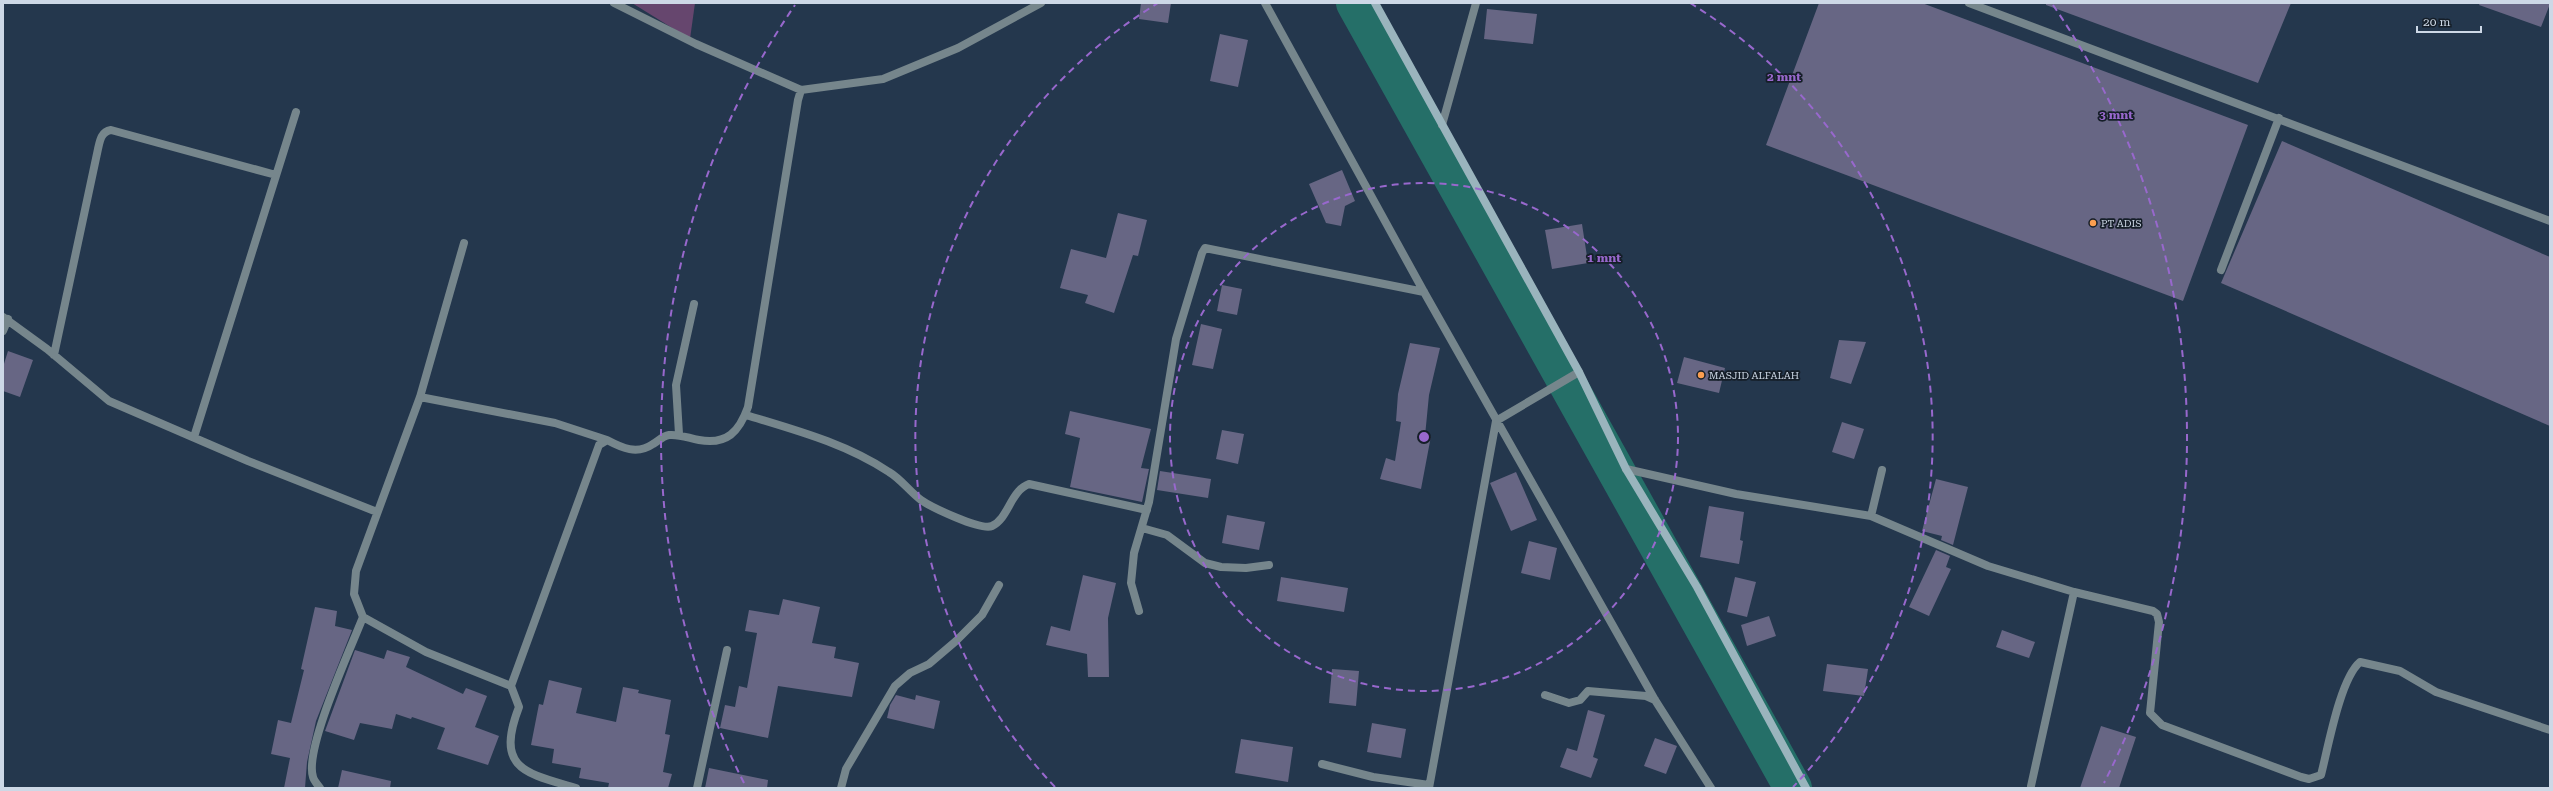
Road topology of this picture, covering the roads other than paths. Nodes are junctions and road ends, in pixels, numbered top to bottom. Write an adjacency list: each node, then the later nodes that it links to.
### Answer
1 (614, 3): 7 (street)
2 (1041, 3): 7 (street)
3 (1264, 3): 15 (street)
4 (1375, 3): 10 (street)
5 (1476, 3): 10 (street)
6 (1969, 3): 9 (street)
7 (801, 90): 22 (street)
8 (296, 112): 11 (street)
9 (2279, 118): 12 (street); 14 (street)
10 (1442, 125): 20 (street)
11 (276, 175): 19 (street); 25 (street)
12 (2550, 221)
13 (464, 243): 21 (street)
14 (2221, 270)
15 (1424, 292): 23 (street); 29 (street)
16 (694, 304): 24 (street)
17 (6, 318): 18 (street); 19 (street)
18 (3, 331)
19 (54, 355): 25 (street)
20 (1579, 372): 23 (street); 27 (street)
21 (420, 397): 26 (street); 30 (street)
22 (746, 415): 24 (street); 29 (street)
23 (1496, 420): 41 (street); 44 (street)
24 (679, 434): 26 (street)
25 (194, 437): 30 (street)
26 (607, 440): 39 (street)
27 (1626, 469): 31 (street); 51 (street)
28 (1882, 470): 31 (street)
29 (1147, 510): 32 (street)
30 (377, 512): 37 (street)
31 (1871, 516): 35 (street)
32 (1142, 528): 33 (street); 36 (street)
33 (1269, 565)
34 (999, 585): 49 (street)
35 (2074, 592): 42 (street); 45 (street)
36 (1139, 610)
37 (363, 617): 39 (street); 46 (street)
38 (727, 650): 48 (street)
39 (511, 686): 47 (street)
40 (1545, 695): 41 (street)
41 (1655, 700): 50 (street)
42 (2550, 730)
43 (1322, 764): 44 (street)
44 (1429, 786)
45 (2031, 786)
46 (320, 788)
47 (576, 788)
48 (697, 788)
49 (841, 788)
50 (1711, 788)
51 (1806, 788)

